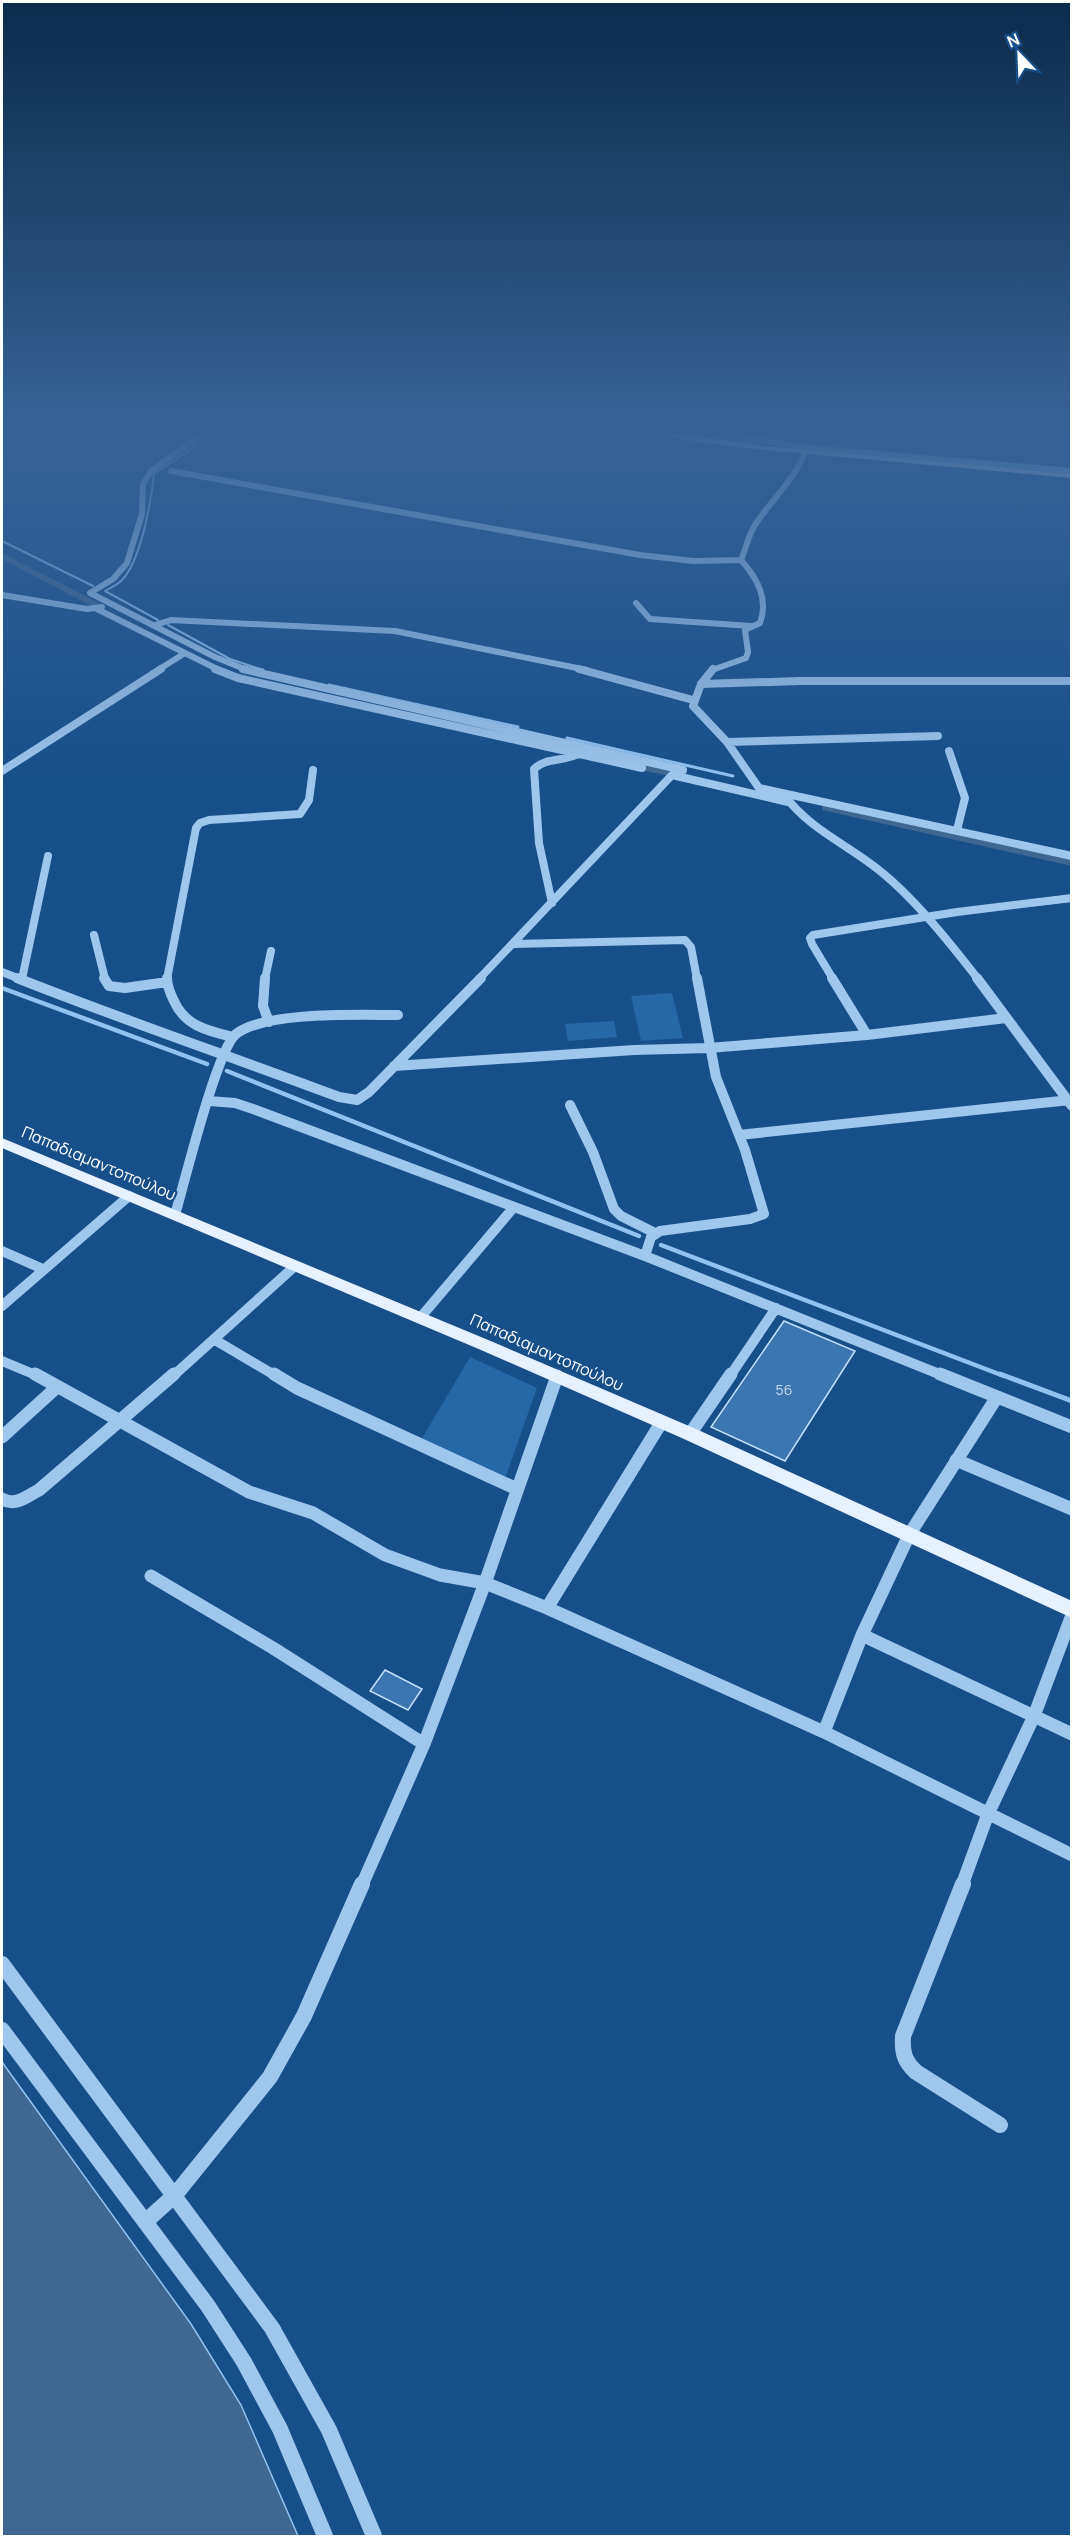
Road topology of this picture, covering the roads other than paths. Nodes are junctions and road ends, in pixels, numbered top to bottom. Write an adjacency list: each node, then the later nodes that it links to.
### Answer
1 (132, 547): 7 (street)
2 (606, 547): 4 (street)
3 (745, 547): 4 (street)
4 (741, 560): 10 (street)
5 (2, 595): 8 (street)
6 (636, 603): 10 (street)
7 (113, 604): 8 (street); 9 (street)
8 (97, 609): 11 (street)
9 (155, 625): 14 (street); 22 (street)
10 (751, 626): 13 (street)
11 (185, 653): 18 (street); 20 (street)
12 (1071, 681): 13 (street)
13 (701, 684): 14 (street)
14 (693, 700): 16 (street)
15 (938, 736): 16 (street)
16 (726, 742): 22 (street)
17 (949, 750): 25 (street)
18 (578, 754): 21 (street); 29 (street)
19 (314, 770): 36 (street)
20 (2, 771)
21 (672, 775): 24 (street); 29 (street)
22 (759, 788): 23 (street)
23 (783, 793): 24 (street); 25 (street)
24 (788, 801): 30 (street)
25 (957, 830): 27 (street)
26 (48, 856): 35 (street)
27 (1071, 856)
28 (1071, 898): 30 (street)
29 (552, 903): 32 (street)
30 (925, 917): 38 (street); 40 (street)
31 (94, 935): 36 (street)
32 (514, 944): 42 (street); 44 (street)
33 (271, 951): 39 (street)
34 (2, 972): 35 (street)
35 (22, 979): 43 (street)
36 (167, 982): 41 (street)
37 (398, 1014): 39 (street)
38 (1006, 1018): 40 (street); 46 (street)
39 (269, 1022): 41 (street)
40 (867, 1035): 42 (street)
41 (233, 1037): 43 (street)
42 (710, 1048): 44 (street); 48 (street)
43 (225, 1054): 44 (street); 45 (street)
44 (394, 1066)
45 (209, 1101): 51 (street); 52 (street)
46 (1070, 1102): 48 (street)
47 (570, 1104): 53 (street)
48 (739, 1135): 53 (street)
49 (2, 1143): 50 (main road, Παπαδιαμαντοπούλου)
50 (129, 1196): 52 (main road, Παπαδιαμαντοπούλου); 57 (street)
51 (514, 1207): 55 (street); 60 (street)
52 (175, 1215): 56 (main road, Παπαδιαμαντοπούλου)
53 (656, 1233): 55 (street)
54 (2, 1251): 57 (street)
55 (645, 1256): 59 (street)
56 (295, 1266): 60 (main road, Παπαδιαμαντοπούλου); 61 (street)
57 (43, 1269): 58 (street)
58 (2, 1306)
59 (776, 1308): 65 (street); 69 (street)
60 (420, 1318): 63 (main road, Παπαδιαμαντοπούλου)
61 (215, 1340): 66 (street); 72 (street)
62 (2, 1361): 64 (street)
63 (557, 1376): 67 (main road, Παπαδιαμαντοπούλου); 72 (street)
64 (57, 1387): 66 (street); 70 (street)
65 (997, 1397): 68 (street); 71 (street)
66 (120, 1423): 73 (street); 77 (street)
67 (661, 1423): 69 (main road, Παπαδιαμαντοπούλου); 78 (street)
68 (1071, 1427)
69 (690, 1434): 75 (main road, Παπαδιαμαντοπούλου)
70 (2, 1437)
71 (956, 1460): 74 (street); 75 (street)
72 (517, 1489): 77 (street)
73 (2, 1499)
74 (1071, 1509)
75 (909, 1535): 79 (main road, Παπαδιαμαντοπούλου); 80 (street)
76 (151, 1576): 84 (street)
77 (485, 1583): 78 (street); 84 (street)
78 (547, 1608): 82 (street)
79 (1071, 1612): 81 (street)
80 (862, 1635): 81 (street); 82 (street)
81 (1034, 1716): 83 (street); 85 (street)
82 (824, 1732): 85 (street)
83 (1071, 1734)
84 (424, 1744): 90 (street)
85 (988, 1814): 86 (street); 89 (street)
86 (1071, 1855)
87 (2, 1964): 90 (street)
88 (2, 2030): 91 (street)
89 (1000, 2125)
90 (175, 2194): 91 (street); 93 (street)
91 (145, 2222): 92 (street)
92 (325, 2536)
93 (374, 2536)

